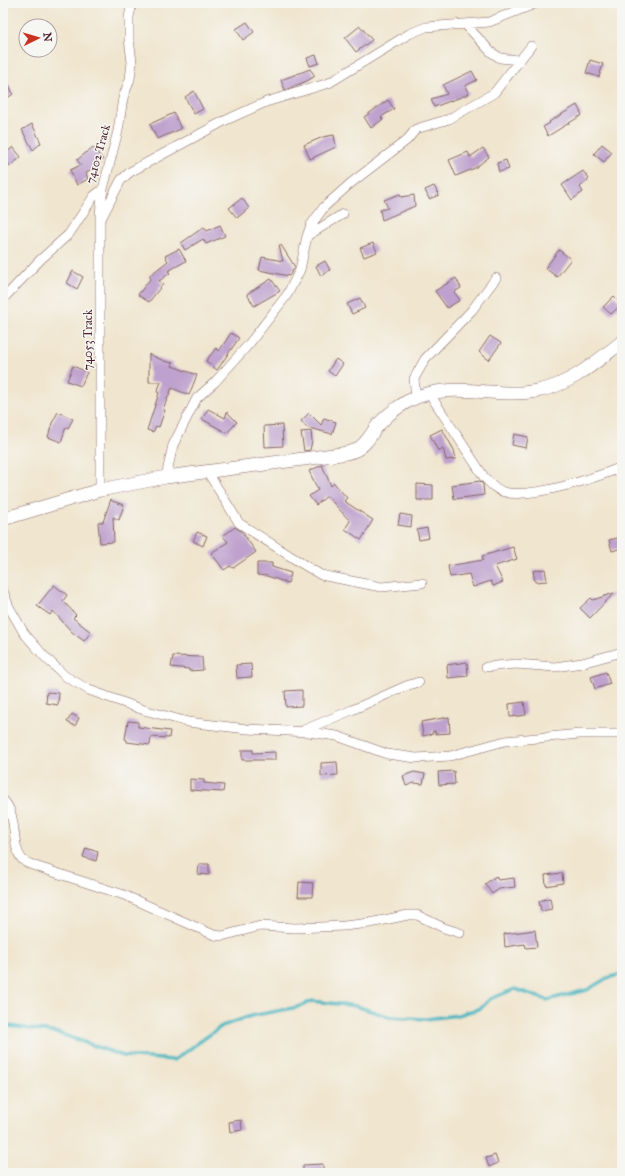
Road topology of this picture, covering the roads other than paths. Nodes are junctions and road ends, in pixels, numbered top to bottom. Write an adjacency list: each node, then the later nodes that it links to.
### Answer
1 (132, 3): 6 (street, 74102 Track)
2 (537, 3): 3 (street)
3 (465, 24): 5 (street); 8 (street)
4 (531, 46): 5 (street)
5 (518, 60): 9 (street)
6 (103, 189): 8 (street, 74053 Track); 11 (street, 74102 Track)
7 (343, 214): 9 (street)
8 (101, 219): 18 (street, 74053 Track)
9 (307, 236): 17 (street)
10 (496, 278): 14 (street)
11 (3, 299)
12 (622, 342): 13 (street)
13 (429, 393): 14 (street); 15 (street)
14 (416, 398): 16 (street)
15 (622, 467)
16 (207, 471): 17 (street); 20 (street)
17 (166, 477): 18 (street)
18 (100, 490): 19 (street)
19 (3, 519)
20 (422, 583)
21 (3, 591): 25 (street)
22 (622, 652): 23 (street)
23 (486, 667)
24 (419, 682): 25 (street)
25 (300, 731): 26 (street)
26 (622, 734)
27 (3, 800): 28 (street)
28 (460, 933)

